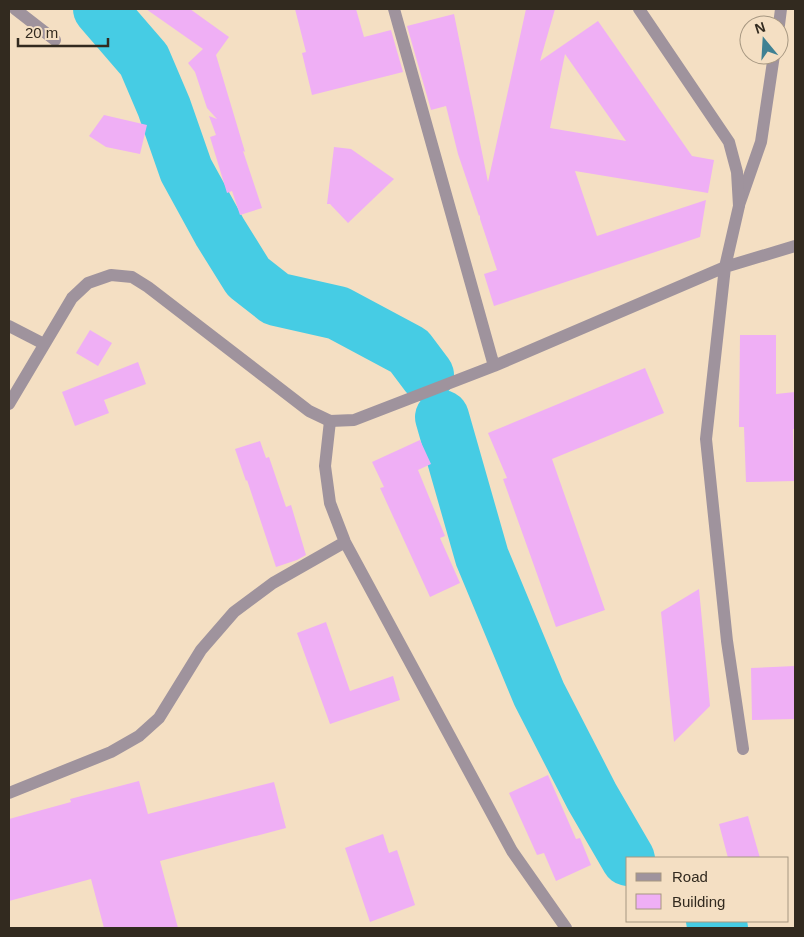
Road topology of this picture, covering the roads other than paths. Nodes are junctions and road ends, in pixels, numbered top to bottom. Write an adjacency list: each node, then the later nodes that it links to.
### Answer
1 (15, 9): 4 (street)
2 (394, 9): 11 (street)
3 (639, 9): 6 (street)
4 (55, 40)
5 (773, 65): 6 (street)
6 (739, 206): 8 (street)
7 (795, 246): 8 (street)
8 (725, 267): 11 (street); 15 (street)
9 (9, 326): 10 (street)
10 (44, 344): 12 (street); 13 (street)
11 (494, 366): 13 (street)
12 (9, 404)
13 (330, 420): 14 (street)
14 (345, 542): 16 (street); 17 (street)
15 (743, 749)
16 (9, 793)
17 (566, 928)

